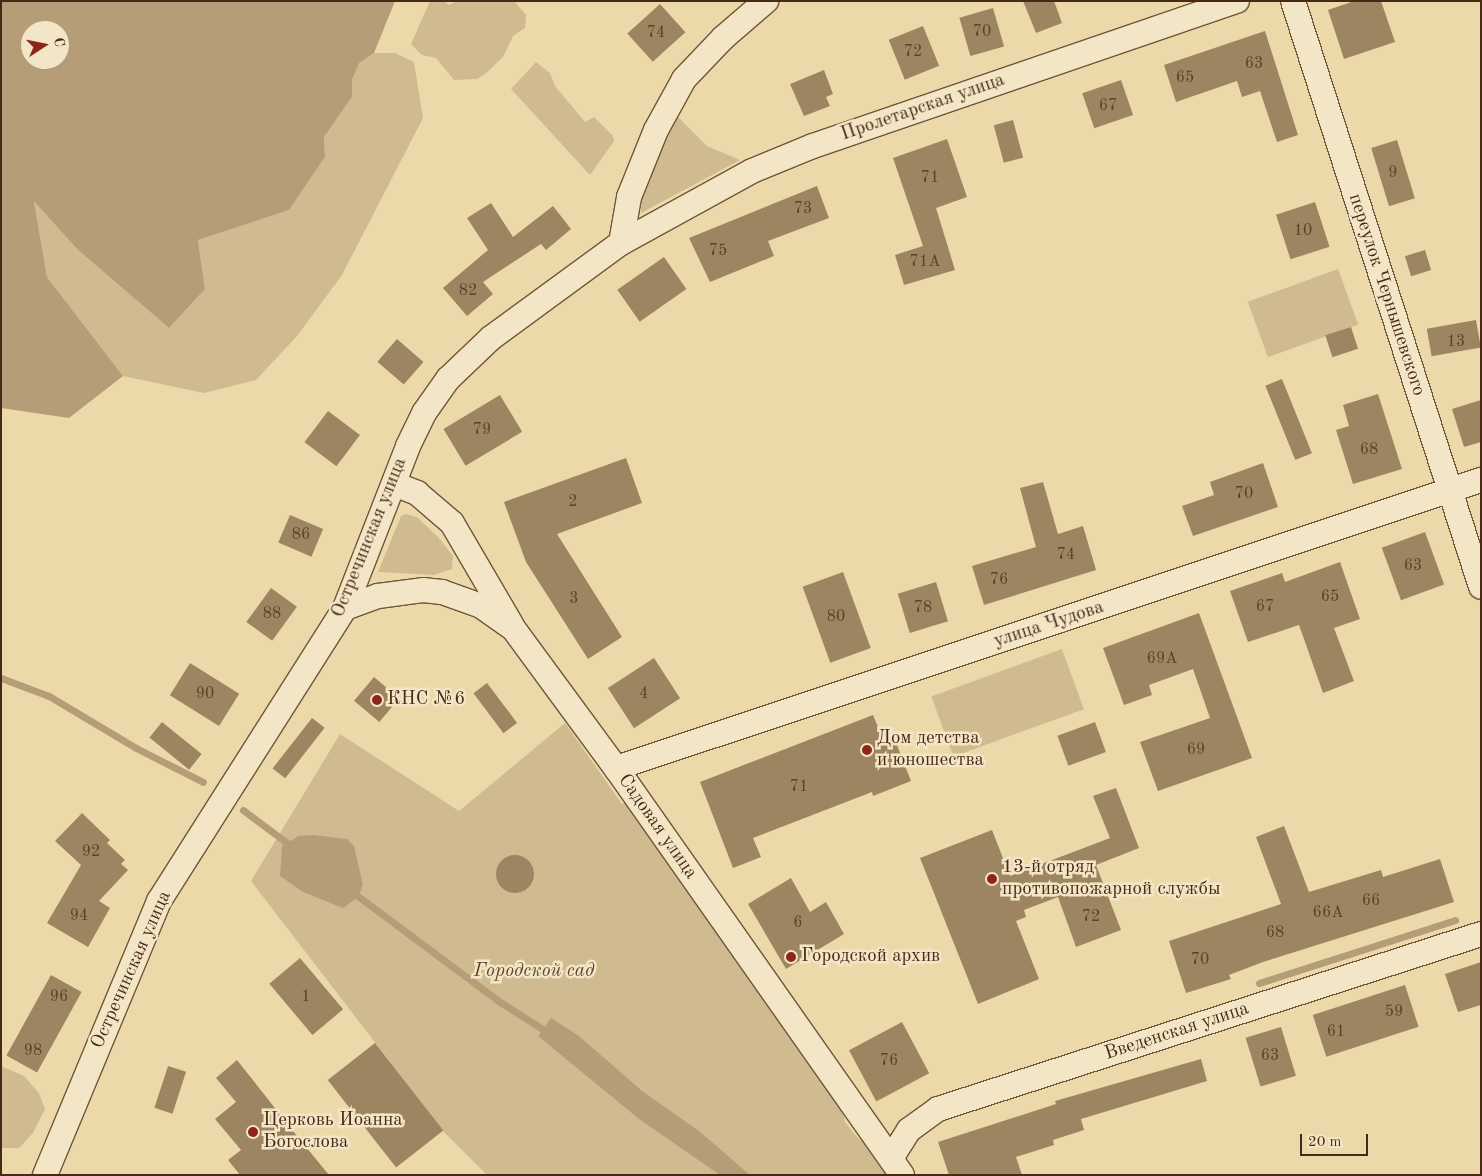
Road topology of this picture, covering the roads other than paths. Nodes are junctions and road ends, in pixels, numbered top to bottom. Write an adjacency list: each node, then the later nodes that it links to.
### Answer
1 (766, 1): 4 (street)
2 (1237, 1): 4 (street, Пролетарская улица)
3 (1293, 1): 7 (street, переулок Чернышевского)
4 (621, 243): 6 (street, Остречинская улица)
5 (1481, 480): 7 (street, улица Чудова)
6 (394, 484): 9 (street, Остречинская улица); 10 (street)
7 (1449, 491): 8 (street, переулок Чернышевского); 11 (street, улица Чудова)
8 (1481, 587)
9 (345, 608): 10 (street, Садовая улица); 14 (street, Остречинская улица)
10 (512, 628): 11 (street, Садовая улица)
11 (616, 768): 13 (street, Садовая улица)
12 (1481, 934): 13 (street, Введенская улица)
13 (897, 1166)
14 (45, 1175)

